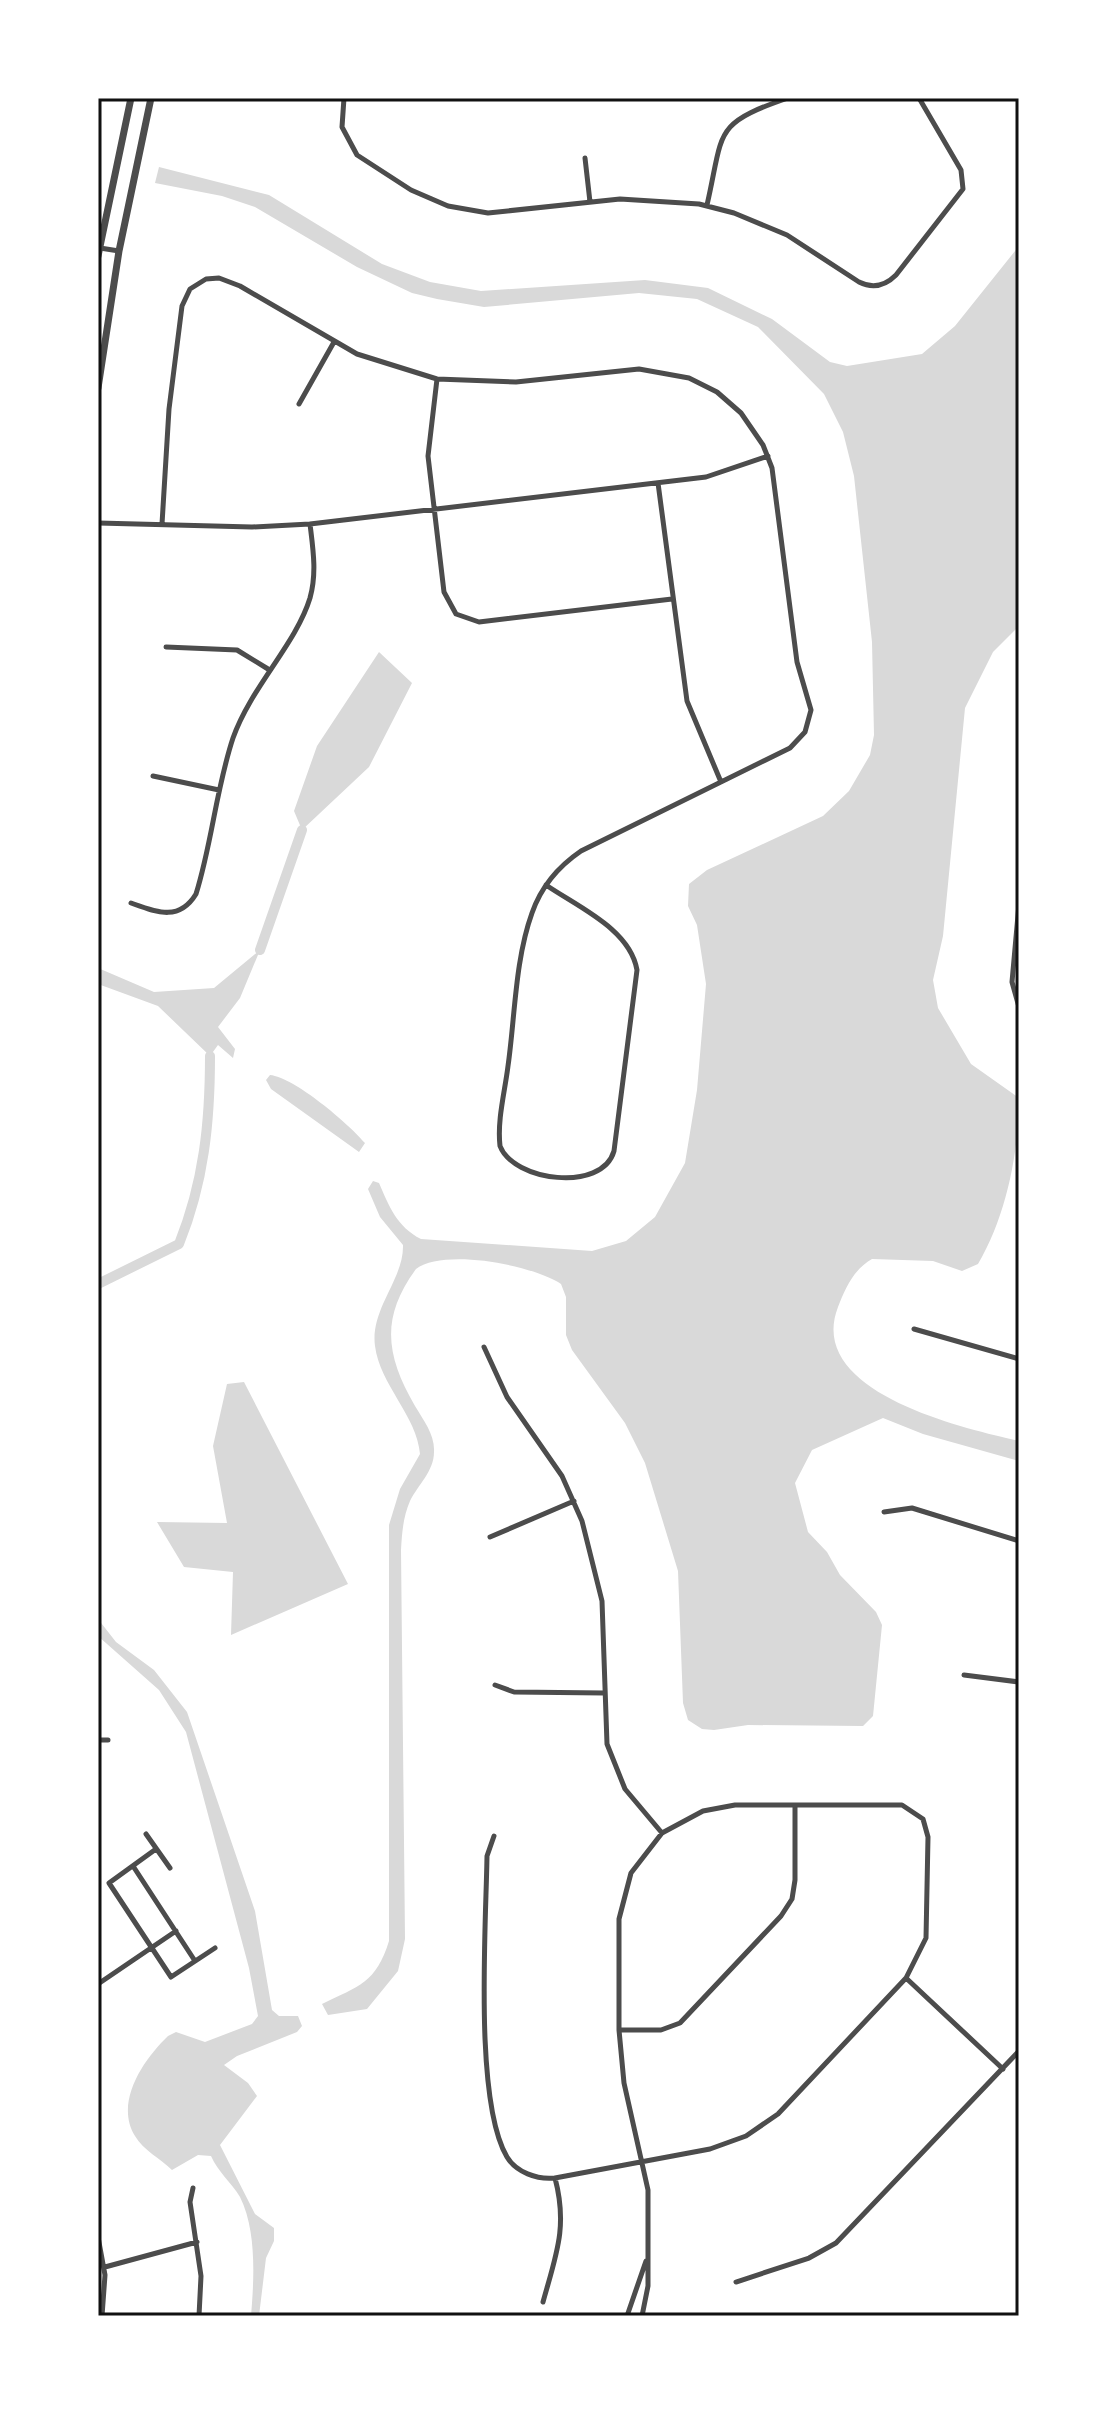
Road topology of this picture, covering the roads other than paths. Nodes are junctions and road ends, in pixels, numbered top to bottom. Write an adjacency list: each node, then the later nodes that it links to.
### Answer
1 (131, 98): 9 (street)
2 (151, 98): 10 (street)
3 (344, 98): 7 (street)
4 (788, 98): 8 (street)
5 (919, 98): 8 (street)
6 (585, 158): 7 (street)
7 (590, 202): 8 (street)
8 (707, 205)
9 (98, 250): 10 (street)
10 (119, 251): 13 (street)
11 (334, 342): 12 (street); 14 (street); 19 (street)
12 (437, 379): 15 (street); 17 (street)
13 (98, 388)
14 (299, 404)
15 (768, 456): 16 (street); 25 (street)
16 (658, 483): 17 (street); 21 (street)
17 (434, 510): 20 (street); 21 (street)
18 (98, 523): 19 (street)
19 (162, 524): 20 (street)
20 (310, 524): 23 (street)
21 (672, 599): 25 (street)
22 (166, 647): 23 (street)
23 (268, 669): 26 (street)
24 (153, 776): 26 (street)
25 (721, 782): 27 (street)
26 (219, 790): 28 (street)
27 (546, 885): 27 (street)
28 (131, 903)
29 (1019, 904): 30 (street)
30 (1019, 1007)
31 (914, 1329): 33 (street)
32 (484, 1347): 34 (street)
33 (1019, 1359)
34 (574, 1501): 36 (street); 41 (street)
35 (884, 1512): 37 (street)
36 (490, 1537)
37 (1019, 1541)
38 (964, 1675): 39 (street)
39 (1019, 1682)
40 (495, 1685): 41 (street)
41 (604, 1693): 45 (street)
42 (98, 1740): 43 (street)
43 (108, 1740)
44 (795, 1805): 45 (street); 55 (street); 57 (street)
45 (662, 1833): 57 (street)
46 (146, 1834): 48 (street)
47 (494, 1836): 61 (street)
48 (156, 1849): 49 (street); 50 (street)
49 (133, 1866): 51 (street); 52 (street)
50 (170, 1868)
51 (176, 1931): 52 (street); 54 (street)
52 (151, 1947): 54 (street); 56 (street)
53 (215, 1948): 54 (street)
54 (195, 1961)
55 (906, 1978): 59 (street); 60 (street)
56 (98, 1984)
57 (619, 2030): 60 (street)
58 (1019, 2051): 59 (street)
59 (1003, 2069): 67 (street)
60 (644, 2162): 61 (street); 65 (street)
61 (555, 2178): 68 (street)
62 (193, 2188): 64 (street)
63 (98, 2237): 66 (street)
64 (197, 2242): 66 (street); 70 (street)
65 (648, 2256): 71 (street); 72 (street)
66 (105, 2267): 69 (street)
67 (736, 2282)
68 (543, 2302)
69 (102, 2316)
70 (199, 2316)
71 (627, 2316)
72 (642, 2316)

